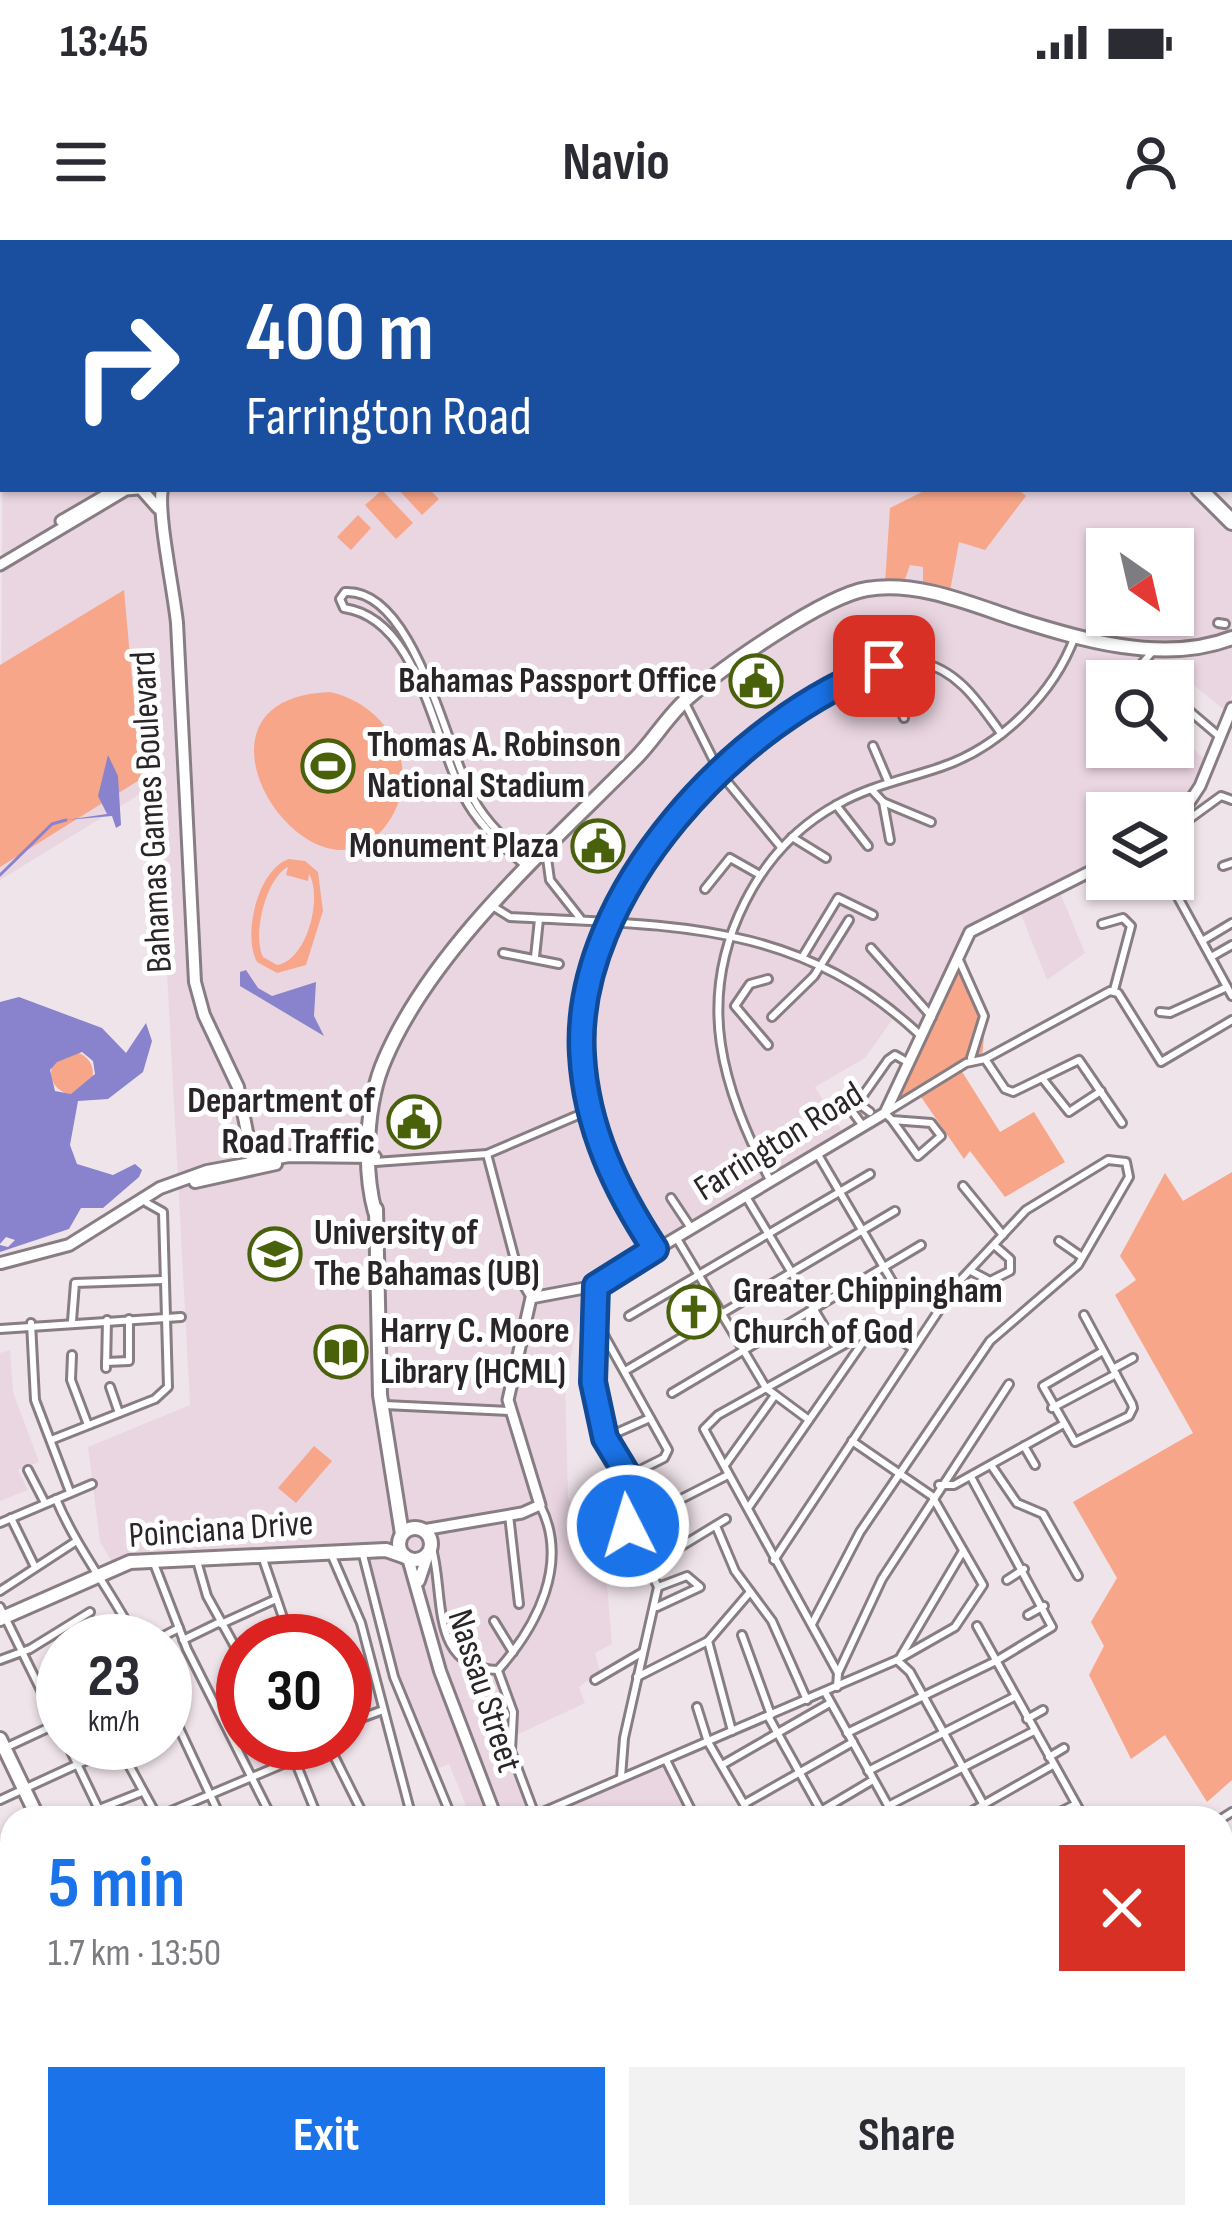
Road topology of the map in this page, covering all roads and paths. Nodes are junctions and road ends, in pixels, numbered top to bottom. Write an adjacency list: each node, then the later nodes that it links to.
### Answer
1 (111, 492): 8 (street)
2 (122, 492): 8 (street)
3 (143, 492): 6 (main road)
4 (159, 492): 6 (main road, Bahamas Games Boulevard)
5 (1202, 492): 7 (highway)
6 (160, 511): 86 (main road, Bahamas Games Boulevard)
7 (1232, 522)
8 (0, 561)
9 (1227, 629): 11 (main road)
10 (1076, 633): 11 (main road); 14 (main road); 18 (street)
11 (1153, 651): 12 (street)
12 (1145, 660)
13 (884, 666): 17 (street); 18 (street); 21 (street)
14 (684, 701): 21 (street); 36 (main road)
15 (1232, 708): 19 (street)
16 (1194, 715): 19 (street)
17 (904, 718)
18 (1000, 732): 22 (street)
19 (1221, 738): 24 (street)
20 (873, 746): 22 (street)
21 (720, 773): 33 (street); 46 (street)
22 (888, 783): 23 (street)
23 (872, 789): 26 (street); 27 (street)
24 (1193, 792)
25 (1232, 800): 28 (street)
26 (883, 802): 29 (street); 31 (street)
27 (836, 806): 30 (street); 32 (street)
28 (1194, 816)
29 (931, 822)
30 (792, 837): 33 (street); 35 (street)
31 (890, 840)
32 (868, 846)
33 (781, 847): 38 (street)
34 (547, 858): 44 (street)
35 (826, 858)
36 (531, 866): 36 (street); 41 (main road)
37 (1086, 873): 51 (street)
38 (760, 875): 39 (street); 49 (street)
39 (705, 889)
40 (1180, 900): 50 (street)
41 (494, 907): 43 (street); 85 (main road)
42 (872, 915): 55 (street)
43 (539, 919): 44 (street); 56 (street)
44 (583, 920): 46 (street)
45 (850, 920): 59 (street)
46 (612, 923): 49 (street); 78 (street)
47 (1232, 923): 50 (street)
48 (1102, 924): 61 (street)
49 (730, 932): 55 (street); 63 (street)
50 (1202, 941): 57 (street)
51 (960, 945): 67 (street, Farrington Road); 72 (street)
52 (1232, 945): 57 (street)
53 (871, 948): 67 (street)
54 (503, 953): 56 (street)
55 (803, 956): 59 (street)
56 (536, 957): 58 (street)
57 (1211, 957): 62 (street)
58 (559, 964)
59 (821, 964): 66 (street); 69 (street)
60 (768, 979): 64 (street)
61 (1114, 990): 68 (street); 71 (street)
62 (1230, 990): 65 (street)
63 (715, 1006): 64 (street); 88 (street)
64 (735, 1006): 70 (street)
65 (1160, 1012)
66 (772, 1017)
67 (932, 1017): 69 (street, Farrington Road)
68 (1232, 1020)
69 (923, 1038): 73 (street, Farrington Road)
70 (768, 1045)
71 (985, 1059): 72 (street); 74 (street)
72 (969, 1061): 80 (street)
73 (912, 1064): 77 (street); 80 (street, Farrington Road)
74 (1042, 1078): 75 (street); 75 (street)
75 (1101, 1091): 81 (street)
76 (842, 1097): 77 (street)
77 (855, 1107): 79 (street); 82 (street)
78 (590, 1110): 84 (street); 103 (street)
79 (870, 1112)
80 (888, 1116): 80 (street); 82 (street, Farrington Road)
81 (1122, 1123)
82 (862, 1126): 83 (street, Farrington Road)
83 (818, 1153): 88 (street, Farrington Road); 90 (street)
84 (487, 1154): 85 (street); 112 (street)
85 (373, 1160): 86 (main road); 140 (main road)
86 (250, 1164): 93 (main road); 105 (main road)
87 (870, 1174): 90 (street)
88 (770, 1180): 91 (street, Farrington Road)
89 (963, 1186): 98 (street)
90 (839, 1192): 96 (street); 97 (street)
91 (746, 1195): 95 (street, Farrington Road); 97 (street)
92 (671, 1198): 95 (street)
93 (147, 1203): 105 (main road); 110 (street)
94 (896, 1210): 96 (street)
95 (691, 1228): 99 (street, Farrington Road)
96 (862, 1230): 106 (street); 107 (street)
97 (770, 1234): 107 (street); 109 (street)
98 (1003, 1235): 102 (street); 104 (street)
99 (676, 1237): 103 (street, Farrington Road); 109 (street)
100 (1059, 1241): 104 (street)
101 (921, 1245): 106 (street)
102 (994, 1245): 108 (street); 108 (street)
103 (655, 1249): 111 (street, Farrington Road)
104 (1082, 1256): 156 (street)
105 (1, 1263)
106 (884, 1268): 113 (street); 114 (street)
107 (792, 1271): 114 (street); 115 (street)
108 (971, 1271): 128 (street)
109 (699, 1276): 115 (street); 117 (street)
110 (163, 1280): 118 (street); 123 (street)
111 (596, 1286): 112 (street); 120 (street)
112 (531, 1298): 142 (street)
113 (903, 1300)
114 (814, 1308): 127 (street); 129 (street)
115 (722, 1313): 129 (street); 133 (street)
116 (1084, 1315): 130 (street)
117 (629, 1316)
118 (166, 1317): 119 (street); 121 (street); 143 (street)
119 (181, 1317)
120 (594, 1317): 133 (street); 148 (street)
121 (129, 1319): 122 (street); 122 (street)
122 (107, 1320): 123 (street)
123 (73, 1321): 124 (street)
124 (31, 1322): 125 (street); 149 (street)
125 (0, 1329)
126 (872, 1329): 127 (street); 128 (street); 145 (street)
127 (837, 1347): 137 (street)
128 (912, 1348): 150 (street)
129 (744, 1351): 137 (street); 138 (street)
130 (1103, 1352): 134 (street); 141 (street)
131 (72, 1355): 146 (street)
132 (1133, 1358): 134 (street)
133 (626, 1371): 144 (street)
134 (1114, 1372): 141 (street); 147 (street)
135 (1010, 1384): 160 (street)
136 (110, 1387): 143 (street)
137 (766, 1388): 139 (street); 155 (street)
138 (673, 1393)
139 (774, 1397): 145 (street); 155 (street)
140 (382, 1405): 142 (street); 174 (main road)
141 (1052, 1408): 147 (street)
142 (509, 1411): 165 (street)
143 (119, 1413): 146 (street)
144 (650, 1418): 148 (street); 157 (street)
145 (809, 1420): 166 (street)
146 (88, 1425): 149 (street)
147 (1062, 1425): 151 (street)
148 (605, 1438): 157 (street)
149 (51, 1440): 161 (street)
150 (852, 1441): 156 (street); 180 (street)
151 (1024, 1446): 152 (street); 153 (street)
152 (991, 1465): 158 (street); 186 (street)
153 (1035, 1465)
154 (28, 1470): 164 (street)
155 (726, 1472): 166 (street); 171 (street)
156 (899, 1473): 162 (street); 205 (street)
157 (628, 1476): 171 (street)
158 (971, 1477): 160 (street); 184 (street)
159 (92, 1484): 161 (street)
160 (939, 1485): 162 (street)
161 (70, 1492): 163 (street)
162 (932, 1496): 175 (street); 217 (street)
163 (56, 1499): 164 (street); 173 (street)
164 (45, 1503): 168 (street)
165 (540, 1505): 167 (street); 210 (street)
166 (747, 1510): 180 (street)
167 (509, 1515): 174 (street); 193 (street)
168 (10, 1518): 170 (street); 183 (street)
169 (726, 1520): 172 (street)
170 (0, 1522)
171 (628, 1526): 182 (street)
172 (716, 1526): 182 (street); 191 (street)
173 (75, 1542): 183 (street); 185 (street)
174 (415, 1542): 176 (main road, Poinciana Drive); 188 (main road); 188 (main road, Nassau Street); 216 (street)
175 (963, 1551): 213 (street); 213 (street)
176 (362, 1552): 177 (main road, Poinciana Drive); 275 (street)
177 (331, 1553): 178 (main road, Poinciana Drive); 228 (street)
178 (262, 1556): 179 (main road, Poinciana Drive); 192 (street)
179 (196, 1559): 181 (main road, Poinciana Drive); 200 (street)
180 (774, 1560): 205 (street)
181 (153, 1561): 185 (main road, Poinciana Drive); 199 (street)
182 (650, 1566): 189 (street)
183 (35, 1567): 190 (street)
184 (1024, 1569): 187 (street); 194 (street)
185 (100, 1571): 197 (main road, Poinciana Drive); 198 (street)
186 (1078, 1576)
187 (1006, 1580)
188 (418, 1581): 276 (main road, Nassau Street)
189 (658, 1587): 195 (street); 195 (street)
190 (0, 1592)
191 (750, 1592): 208 (street); 225 (street)
192 (276, 1599): 201 (street); 202 (street)
193 (519, 1604)
194 (1044, 1606): 203 (street); 215 (street)
195 (657, 1607): 211 (street)
196 (90, 1612): 209 (street)
197 (2, 1614): 209 (street)
198 (121, 1614)
199 (174, 1614)
200 (217, 1614)
201 (241, 1614)
202 (281, 1614)
203 (1028, 1615)
204 (494, 1621): 210 (street)
205 (812, 1624): 217 (street)
206 (977, 1625): 215 (street)
207 (742, 1635): 231 (street)
208 (708, 1641): 219 (street); 234 (street)
209 (23, 1652): 214 (street); 218 (street)
210 (513, 1652): 216 (street)
211 (644, 1652): 219 (street); 220 (street)
212 (192, 1656): 256 (street)
213 (899, 1658): 221 (street); 223 (street)
214 (0, 1660)
215 (996, 1661): 223 (street); 224 (street)
216 (498, 1670): 277 (street)
217 (838, 1673): 221 (street)
218 (36, 1676)
219 (637, 1677): 257 (street)
220 (595, 1680)
221 (837, 1687): 222 (street)
222 (825, 1692): 225 (street); 226 (street)
223 (924, 1697): 235 (street); 238 (street)
224 (1014, 1697): 232 (street); 238 (street)
225 (807, 1700): 231 (street)
226 (830, 1703): 235 (street); 237 (street)
227 (697, 1707): 239 (street)
228 (383, 1710): 230 (street); 274 (street)
229 (1043, 1710): 232 (street)
230 (372, 1714)
231 (770, 1716): 234 (street); 237 (street)
232 (1027, 1719): 233 (street)
233 (1034, 1731): 245 (street); 253 (street)
234 (732, 1732): 239 (street)
235 (847, 1732): 240 (street)
236 (36, 1733): 241 (street)
237 (778, 1733): 246 (street); 255 (street)
238 (945, 1734): 253 (street); 254 (street)
239 (708, 1742): 244 (street); 246 (street)
240 (853, 1742): 254 (street); 255 (street)
241 (2, 1746): 259 (main road)
242 (1064, 1748): 245 (street)
243 (192, 1759): 261 (street)
244 (666, 1760): 257 (street); 279 (street)
245 (1051, 1761): 264 (street); 283 (street)
246 (722, 1765): 263 (street)
247 (65, 1770): 259 (street)
248 (80, 1770): 266 (street)
249 (132, 1770): 260 (street)
250 (274, 1770): 256 (street)
251 (297, 1770): 272 (street)
252 (340, 1770): 273 (street)
253 (965, 1770): 282 (street); 283 (street)
254 (868, 1771): 258 (street)
255 (799, 1772): 263 (street); 280 (street)
256 (252, 1779): 261 (street); 271 (street)
257 (620, 1779): 278 (street)
258 (873, 1780): 281 (street); 282 (street)
259 (25, 1790): 262 (street); 265 (main road)
260 (142, 1792): 267 (street); 268 (street)
261 (214, 1796): 269 (street); 270 (street)
262 (0, 1800)
263 (744, 1804)
264 (1076, 1804): 284 (street)
265 (32, 1806)
266 (98, 1806)
267 (107, 1806)
268 (151, 1806)
269 (187, 1806)
270 (217, 1806)
271 (266, 1806)
272 (313, 1806)
273 (359, 1806)
274 (409, 1806)
275 (447, 1806)
276 (491, 1806)
277 (528, 1806)
278 (557, 1806)
279 (689, 1806)
280 (818, 1806)
281 (836, 1806)
282 (889, 1806)
283 (984, 1806)
284 (1072, 1806)

